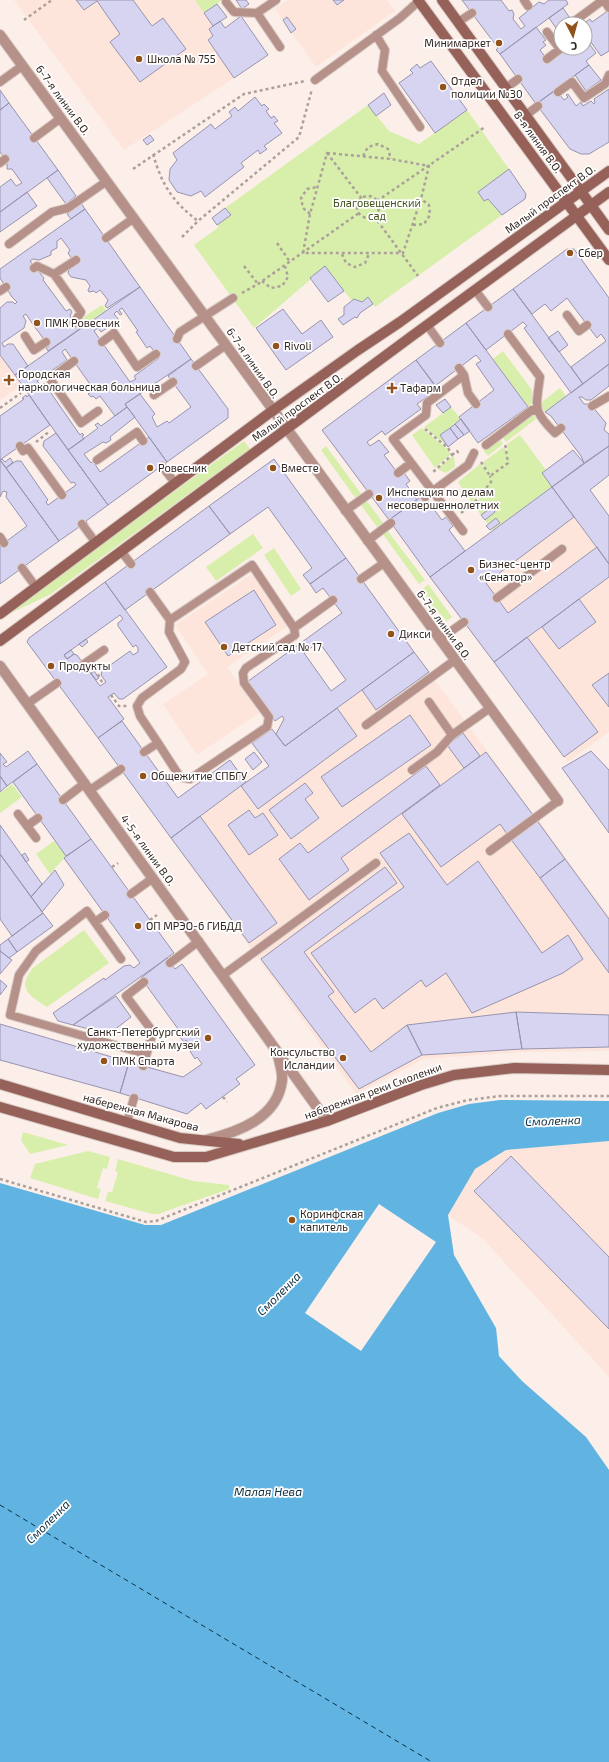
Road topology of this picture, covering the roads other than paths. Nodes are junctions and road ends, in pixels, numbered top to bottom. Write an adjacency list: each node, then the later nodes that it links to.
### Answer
1 (276, 0): 7 (lane)
2 (419, 0): 13 (lane); 32 (main road, 8-я линия В.О.)
3 (442, 0): 10 (main road)
4 (600, 1): 6 (lane); 9 (lane)
5 (226, 2): 7 (lane)
6 (609, 8)
7 (257, 13): 14 (lane)
8 (472, 13): 10 (lane)
9 (581, 16)
10 (458, 22): 21 (main road)
11 (547, 32): 15 (lane)
12 (0, 35): 16 (street, 6-7-я линии В.О.)
13 (376, 35): 19 (lane); 26 (lane)
14 (280, 47)
15 (547, 59)
16 (22, 66): 20 (lane); 25 (street, 6-7-я линии В.О.)
17 (609, 75): 22 (lane)
18 (518, 79): 21 (lane)
19 (314, 80)
20 (0, 82)
21 (506, 88): 24 (main road)
22 (558, 92)
23 (538, 106): 24 (lane)
24 (526, 115): 30 (main road)
25 (61, 118): 27 (lane); 29 (street, 6-7-я линии В.О.)
26 (420, 127)
27 (34, 138)
28 (609, 171): 30 (main road, Малый проспект В.О.)
29 (107, 181): 35 (street, 6-7-я линии В.О.); 38 (lane)
30 (581, 191): 32 (main road, Малый проспект В.О.); 33 (main road)
31 (609, 192): 33 (main road, Малый проспект В.О.)
32 (566, 202): 34 (main road, 8-я линия В.О.); 69 (main road, Малый проспект В.О.)
33 (591, 204): 34 (main road, Малый проспект В.О.); 36 (main road)
34 (577, 216): 40 (main road, 8-я линия В.О.); 43 (main road, Малый проспект В.О.)
35 (134, 218): 37 (lane); 46 (street, 6-7-я линии В.О.)
36 (609, 230)
37 (106, 238)
38 (9, 244)
39 (76, 260): 42 (lane)
40 (609, 260)
41 (34, 268): 42 (lane)
42 (54, 274): 48 (lane)
43 (475, 290): 45 (lane); 49 (main road, Малый проспект В.О.)
44 (233, 298): 46 (lane)
45 (488, 307)
46 (205, 315): 53 (lane); 57 (street, 6-7-я линии В.О.)
47 (567, 315): 50 (lane)
48 (74, 322)
49 (427, 325): 56 (lane); 72 (main road, Малый проспект В.О.)
50 (587, 325)
51 (508, 334): 70 (lane)
52 (25, 336): 54 (lane)
53 (177, 339)
54 (46, 342)
55 (102, 342): 58 (lane)
56 (440, 343)
57 (226, 345): 60 (lane); 69 (street, 6-7-я линии В.О.)
58 (156, 354)
59 (74, 361): 68 (lane)
60 (196, 366)
61 (459, 368): 62 (lane)
62 (464, 375): 66 (lane); 78 (lane)
63 (173, 382): 64 (lane)
64 (154, 395)
65 (609, 396): 67 (lane)
66 (476, 404)
67 (592, 406)
68 (98, 411)
69 (272, 411): 72 (street, 6-7-я линии В.О.); 81 (main road, Малый проспект В.О.)
70 (537, 411): 71 (lane); 74 (lane)
71 (561, 428)
72 (286, 430): 86 (street, 6-7-я линии В.О.); 93 (main road, Малый проспект В.О.)
73 (143, 441): 77 (lane)
74 (486, 445)
75 (24, 447): 84 (lane)
76 (474, 453): 82 (lane)
77 (97, 460)
78 (411, 463): 80 (lane); 82 (lane)
79 (162, 466): 81 (lane)
80 (398, 473)
81 (176, 483): 91 (main road, Малый проспект В.О.)
82 (433, 491): 85 (lane); 89 (lane)
83 (369, 494): 86 (lane)
84 (62, 496)
85 (425, 498)
86 (345, 511): 90 (street, 6-7-я линии В.О.)
87 (391, 523): 90 (lane)
88 (82, 524): 91 (lane)
89 (463, 531)
90 (367, 541): 94 (street, 6-7-я линии В.О.)
91 (96, 543): 98 (main road, Малый проспект В.О.)
92 (562, 549): 100 (lane)
93 (121, 552): 95 (lane); 107 (main road, Малый проспект В.О.)
94 (384, 563): 97 (lane); 106 (street, 6-7-я линии В.О.)
95 (131, 564)
96 (22, 568): 98 (lane)
97 (361, 579)
98 (36, 587): 102 (main road, Малый проспект В.О.)
99 (150, 592): 103 (lane)
100 (497, 598)
101 (333, 600): 105 (lane)
102 (0, 614)
103 (170, 620): 105 (lane); 118 (lane)
104 (464, 622): 106 (lane)
105 (294, 628): 118 (lane)
106 (440, 639): 109 (street, 6-7-я линии В.О.)
107 (0, 641)
108 (104, 650): 110 (lane)
109 (455, 660): 115 (street, 6-7-я линии В.О.); 116 (lane)
110 (86, 662)
111 (0, 666): 114 (street, 4-5-я линии В.О.)
112 (57, 683): 114 (lane)
113 (429, 702): 117 (lane)
114 (28, 704): 122 (street, 4-5-я линии В.О.)
115 (490, 708): 117 (lane); 124 (street, 6-7-я линии В.О.)
116 (366, 725)
117 (452, 735): 121 (lane)
118 (158, 743): 119 (lane)
119 (144, 752)
120 (120, 769): 122 (lane)
121 (412, 770)
122 (87, 787): 123 (lane); 131 (street, 4-5-я линии В.О.)
123 (63, 800)
124 (558, 801): 129 (lane)
125 (18, 814): 127 (lane)
126 (38, 818): 127 (lane)
127 (27, 826): 128 (lane)
128 (36, 838)
129 (490, 851)
130 (376, 863): 138 (lane)
131 (153, 878): 132 (lane); 135 (street, 4-5-я линии В.О.)
132 (131, 894)
133 (105, 915): 134 (lane)
134 (95, 922): 136 (lane); 141 (lane)
135 (199, 942): 137 (lane); 138 (street, 4-5-я линии В.О.)
136 (121, 959)
137 (170, 962)
138 (223, 975): 140 (street, 4-5-я линии В.О.)
139 (144, 982): 141 (lane)
140 (276, 1048): 147 (street, 4-5-я линии В.О.); 149 (street, 4-5-я линии В.О.)
141 (146, 1054): 142 (lane)
142 (143, 1066)
143 (609, 1070): 147 (main road, набережная реки Смоленки)
144 (0, 1084): 148 (main road, набережная Макарова)
145 (134, 1098): 148 (lane)
146 (0, 1107): 150 (main road)
147 (327, 1121): 150 (main road, набережная реки Смоленки)
148 (127, 1122): 149 (main road, набережная Макарова)
149 (202, 1141): 150 (main road, набережная Макарова)
150 (243, 1145)

